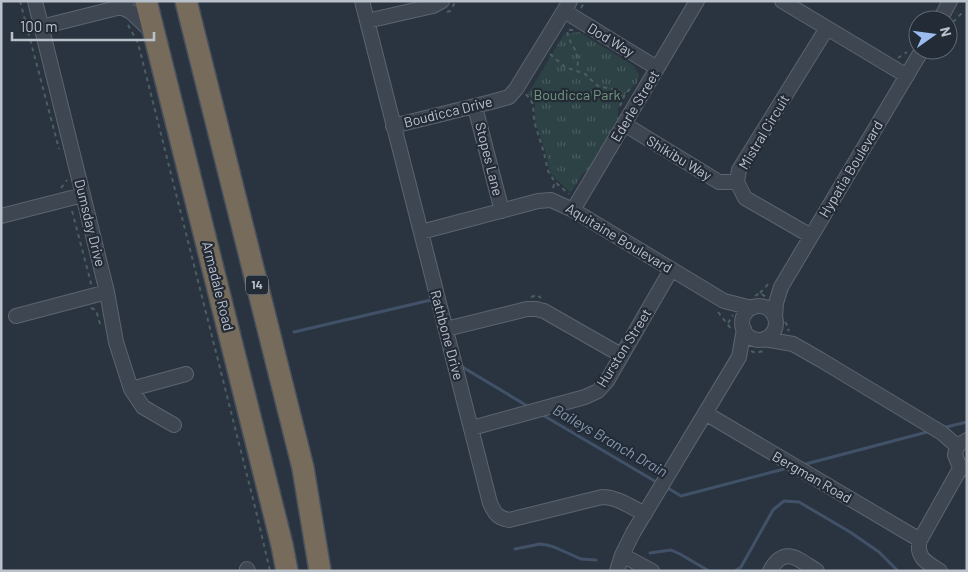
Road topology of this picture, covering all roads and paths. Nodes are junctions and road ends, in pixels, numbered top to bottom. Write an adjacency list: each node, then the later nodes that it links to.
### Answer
1 (20, 1): 26 (path)
2 (35, 1): 12 (street, Dumsday Drive)
3 (146, 1): 15 (highway, Armadale Road)
4 (186, 1): 66 (highway, 14)
5 (362, 1): 11 (street, Rathbone Drive)
6 (442, 1): 11 (street)
7 (697, 1): 18 (street, Ederle Street)
8 (782, 1): 13 (street)
9 (124, 4): 12 (street); 15 (street); 64 (path)
10 (567, 6): 18 (street, Dod Way); 23 (street, Boudicca Drive)
11 (367, 21): 25 (street, Rathbone Drive)
12 (41, 27): 31 (street, Dumsday Drive)
13 (827, 28): 20 (street); 29 (street, Mistral Circuit)
14 (567, 30): 19 (path)
15 (154, 33): 65 (highway, Armadale Road)
16 (550, 54): 19 (path)
17 (916, 60): 20 (street, Hypatia Boulevard)
18 (657, 68): 24 (street, Ederle Street)
19 (577, 70): 22 (path)
20 (907, 76): 38 (street, Hypatia Boulevard)
21 (526, 94): 28 (path)
22 (625, 94)
23 (475, 106): 25 (street, Boudicca Drive); 35 (street, Stopes Lane)
24 (624, 124): 29 (street, Shikibu Way); 34 (street, Ederle Street)
25 (393, 126): 37 (street, Rathbone Drive)
26 (59, 152)
27 (67, 180): 33 (path)
28 (555, 182): 30 (path); 32 (path)
29 (737, 182): 38 (street, Mistral Circuit)
30 (552, 192)
31 (83, 195): 33 (street); 41 (street, Dumsday Drive)
32 (570, 195)
33 (59, 201): 36 (street); 42 (path)
34 (573, 210): 35 (street, Aquitaine Boulevard); 39 (street, Aquitaine Boulevard)
35 (502, 211): 37 (street, Aquitaine Boulevard)
36 (1, 216)
37 (421, 232): 49 (street, Rathbone Drive)
38 (811, 236): 40 (street, Hypatia Boulevard)
39 (671, 270): 45 (street, Aquitaine Boulevard); 53 (street, Hurston Street)
40 (778, 282): 45 (street, Hypatia Boulevard); 45 (path)
41 (107, 292): 42 (street); 55 (street, Dumsday Drive)
42 (82, 298): 46 (street); 48 (path)
43 (528, 298): 44 (path)
44 (546, 300)
45 (752, 309): 47 (street); 50 (street); 51 (path); 52 (street); 52 (path)
46 (16, 316)
47 (776, 319): 50 (street); 51 (street)
48 (101, 327)
49 (446, 329): 53 (street); 58 (street, Rathbone Drive)
50 (763, 340): 51 (street); 52 (street)
51 (786, 340): 52 (path); 59 (street)
52 (747, 353): 56 (street)
53 (621, 355): 58 (street, Hurston Street)
54 (186, 374): 55 (street)
55 (132, 389): 57 (street, Dumsday Drive)
56 (705, 413): 61 (street); 62 (street, Bergman Road)
57 (174, 424)
58 (472, 428): 61 (street, Rathbone Drive)
59 (962, 443): 60 (street)
60 (964, 468): 62 (street)
61 (645, 514): 63 (street)
62 (920, 540): 71 (street)
63 (622, 555): 67 (street); 68 (street)
64 (270, 571)
65 (288, 571)
66 (320, 571)
67 (617, 571)
68 (652, 571)
69 (770, 571): 70 (street)
70 (818, 571)
71 (940, 571)

